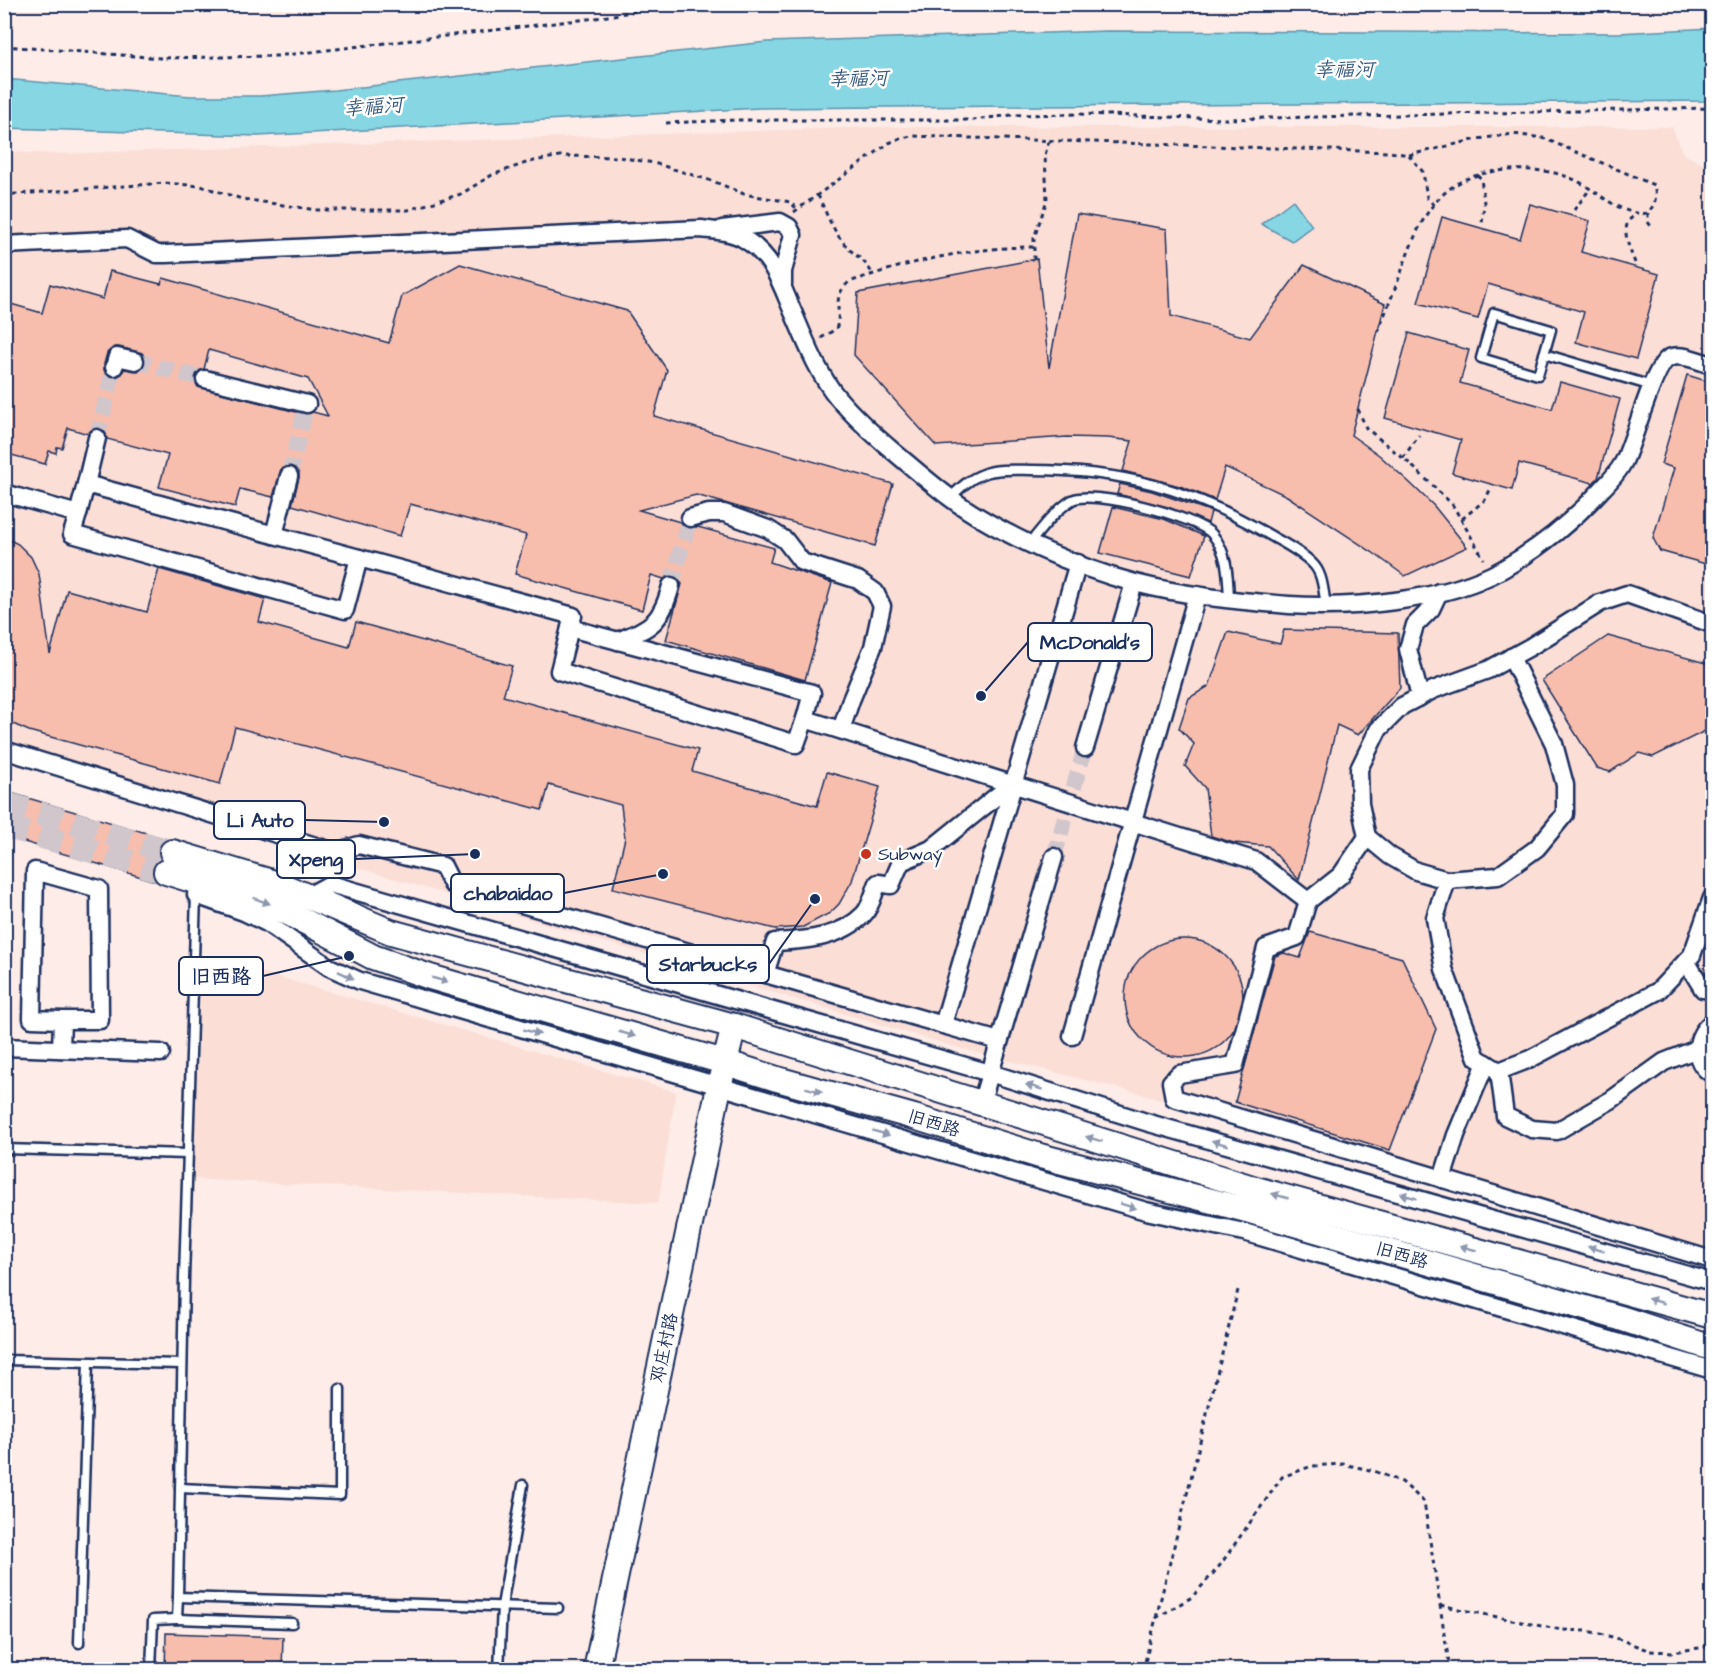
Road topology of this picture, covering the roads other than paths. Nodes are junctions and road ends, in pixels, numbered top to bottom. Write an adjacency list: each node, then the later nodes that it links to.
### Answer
1 (710, 231): 2 (street); 3 (street); 3 (street)
2 (4, 245)
3 (783, 284): 15 (street)
4 (1544, 354): 4 (lane); 9 (lane)
5 (135, 361): 7 (street)
6 (1713, 365): 9 (street)
7 (114, 367)
8 (205, 379): 10 (street)
9 (1652, 386): 24 (street)
10 (307, 404)
11 (97, 438): 13 (street)
12 (289, 476): 18 (street)
13 (86, 484): 16 (street); 18 (street)
14 (4, 493): 16 (street)
15 (950, 498): 19 (street); 27 (lane)
16 (78, 514): 20 (street)
17 (690, 518): 34 (street)
18 (274, 535): 20 (street)
19 (1030, 543): 21 (street); 26 (lane)
20 (359, 558): 29 (street)
21 (1078, 563): 22 (street); 37 (street)
22 (1134, 583): 25 (street); 35 (street)
23 (671, 586): 30 (street)
24 (1439, 592): 27 (street); 32 (street)
25 (1197, 595): 26 (street); 38 (street)
26 (1229, 599): 27 (street)
27 (1326, 605)
28 (1713, 624): 31 (street)
29 (570, 628): 30 (street); 33 (street)
30 (618, 641): 33 (street)
31 (1511, 657): 32 (street); 41 (street)
32 (1420, 696): 39 (street)
33 (805, 718): 34 (street)
34 (841, 730): 37 (street)
35 (1085, 748)
36 (4, 750): 47 (street)
37 (1013, 783): 38 (street); 47 (street); 51 (street)
38 (1133, 822): 45 (street); 53 (street)
39 (1367, 837): 41 (street); 45 (street)
40 (1054, 857): 54 (street)
41 (1447, 880): 60 (street)
42 (197, 888): 43 (main road, 旧西路); 59 (main road, 旧西路, one-way to 59); 63 (street, one-way to 63); 66 (lane)
43 (308, 896): 52 (main road, 旧西路); 61 (street)
44 (1713, 898): 46 (street)
45 (1308, 901): 67 (street)
46 (1686, 961): 48 (street); 60 (street)
47 (765, 974): 51 (street)
48 (1713, 990)
49 (63, 1020): 49 (street); 56 (street)
50 (1713, 1022): 57 (street)
51 (943, 1025): 54 (street)
52 (734, 1026): 59 (main road, 邓庄村路); 64 (main road, 旧西路)
53 (1072, 1036)
54 (999, 1041): 61 (street)
55 (4, 1047): 56 (street)
56 (61, 1049): 58 (street)
57 (1697, 1049): 60 (street); 62 (street)
58 (161, 1053)
59 (724, 1062): 63 (main road, 邓庄村路); 71 (main road, 旧西路, one-way to 71)
60 (1493, 1067): 67 (street)
61 (990, 1073): 64 (street); 69 (street, one-way to 61)
62 (1713, 1074)
63 (719, 1087): 75 (street, one-way to 75); 87 (main road, 邓庄村路)
64 (981, 1104): 70 (main road, 旧西路, one-way to 64)
65 (4, 1149): 66 (lane)
66 (188, 1154): 74 (lane)
67 (1442, 1179): 68 (street)
68 (1713, 1260)
69 (1713, 1282)
70 (1713, 1316)
71 (1713, 1348)
72 (4, 1360): 73 (lane)
73 (88, 1362): 74 (lane); 84 (lane)
74 (182, 1364): 78 (lane)
75 (1713, 1370)
76 (340, 1389): 78 (lane)
77 (523, 1485): 80 (lane)
78 (180, 1488): 79 (lane)
79 (178, 1597): 80 (lane); 82 (lane)
80 (502, 1606): 81 (lane); 86 (lane)
81 (558, 1608)
82 (177, 1619): 83 (lane); 85 (lane)
83 (292, 1623)
84 (79, 1643)
85 (151, 1670)
86 (500, 1670)
87 (596, 1670)

